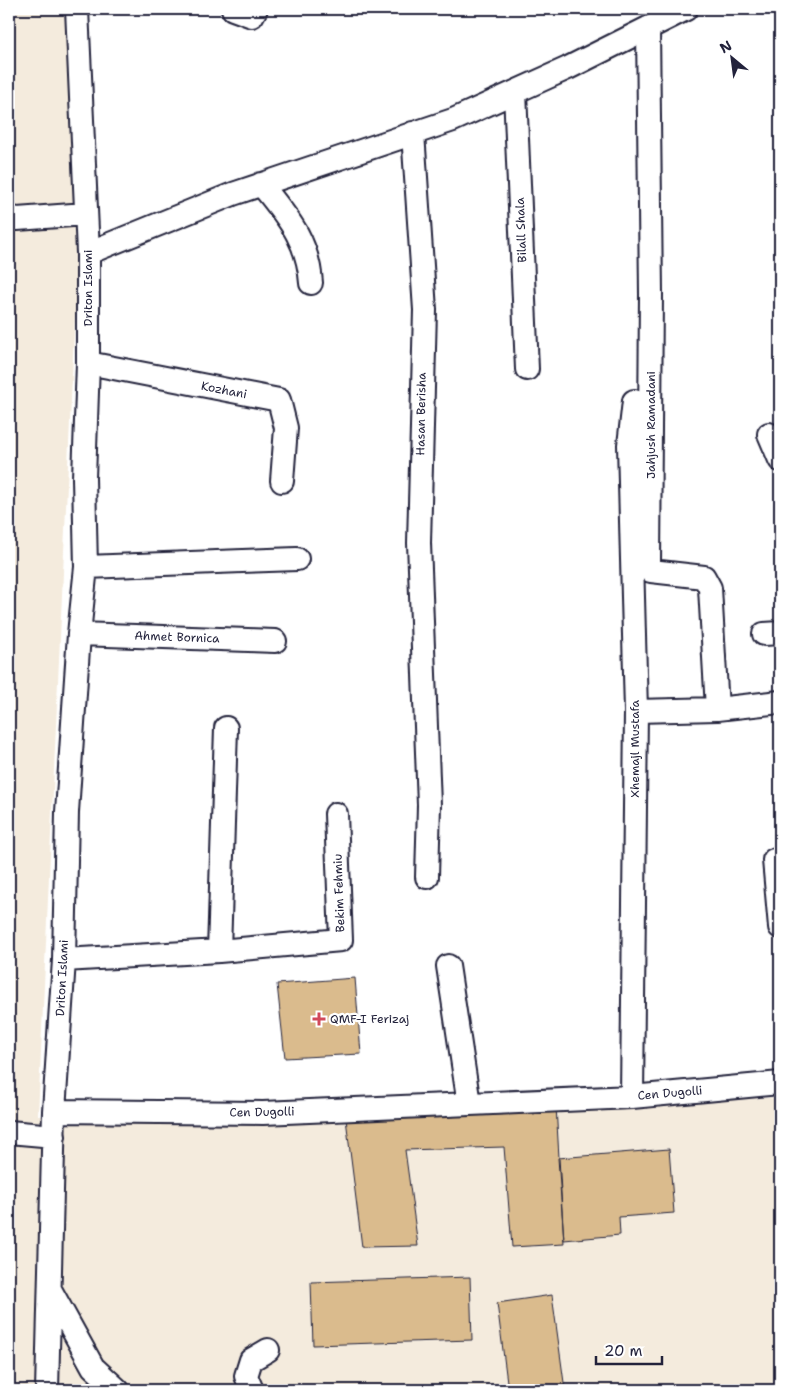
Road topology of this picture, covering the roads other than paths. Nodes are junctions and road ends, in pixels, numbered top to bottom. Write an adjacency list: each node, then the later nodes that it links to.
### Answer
1 (77, 9): 9 (street, Driton Islami)
2 (233, 9): 3 (street)
3 (256, 9)
4 (686, 9): 5 (street)
5 (648, 28): 6 (street); 24 (street, Jahjush Ramadani)
6 (515, 92): 7 (street); 14 (street, Bilall Shala)
7 (413, 133): 8 (street); 29 (street, Hasan Berisha)
8 (261, 184): 11 (street); 12 (street)
9 (86, 214): 10 (street); 11 (street, Driton Islami)
10 (9, 217)
11 (88, 253): 13 (street, Driton Islami)
12 (311, 283)
13 (88, 363): 18 (street, Kozhani); 20 (street, Driton Islami)
14 (527, 369)
15 (634, 401): 25 (street, Xhemajl Mustafa)
16 (768, 434): 17 (street)
17 (780, 460)
18 (282, 481)
19 (297, 559): 20 (street)
20 (86, 567): 21 (street, Driton Islami)
21 (79, 634): 22 (street, Ahmet Bornica); 32 (street, Driton Islami)
22 (275, 641)
23 (780, 702): 24 (street)
24 (717, 709): 25 (street)
25 (636, 711): 35 (street, Xhemajl Mustafa)
26 (226, 728): 31 (street)
27 (336, 814): 31 (street, Bekim Fehmiu)
28 (774, 860): 30 (street)
29 (427, 877)
30 (780, 927)
31 (220, 951): 32 (street, Bekim Fehmiu)
32 (64, 960): 37 (street, Driton Islami)
33 (448, 966): 36 (street)
34 (780, 1083): 35 (street, Cen Dugolli)
35 (632, 1097): 36 (street, Cen Dugolli)
36 (469, 1104): 37 (street, Cen Dugolli)
37 (54, 1111): 39 (street, Driton Islami)
38 (9, 1132): 39 (street)
39 (54, 1136): 40 (street, Driton Islami)
40 (51, 1290): 42 (street, Driton Islami); 43 (street)
41 (268, 1350): 44 (street)
42 (47, 1390)
43 (118, 1390)
44 (252, 1390)

